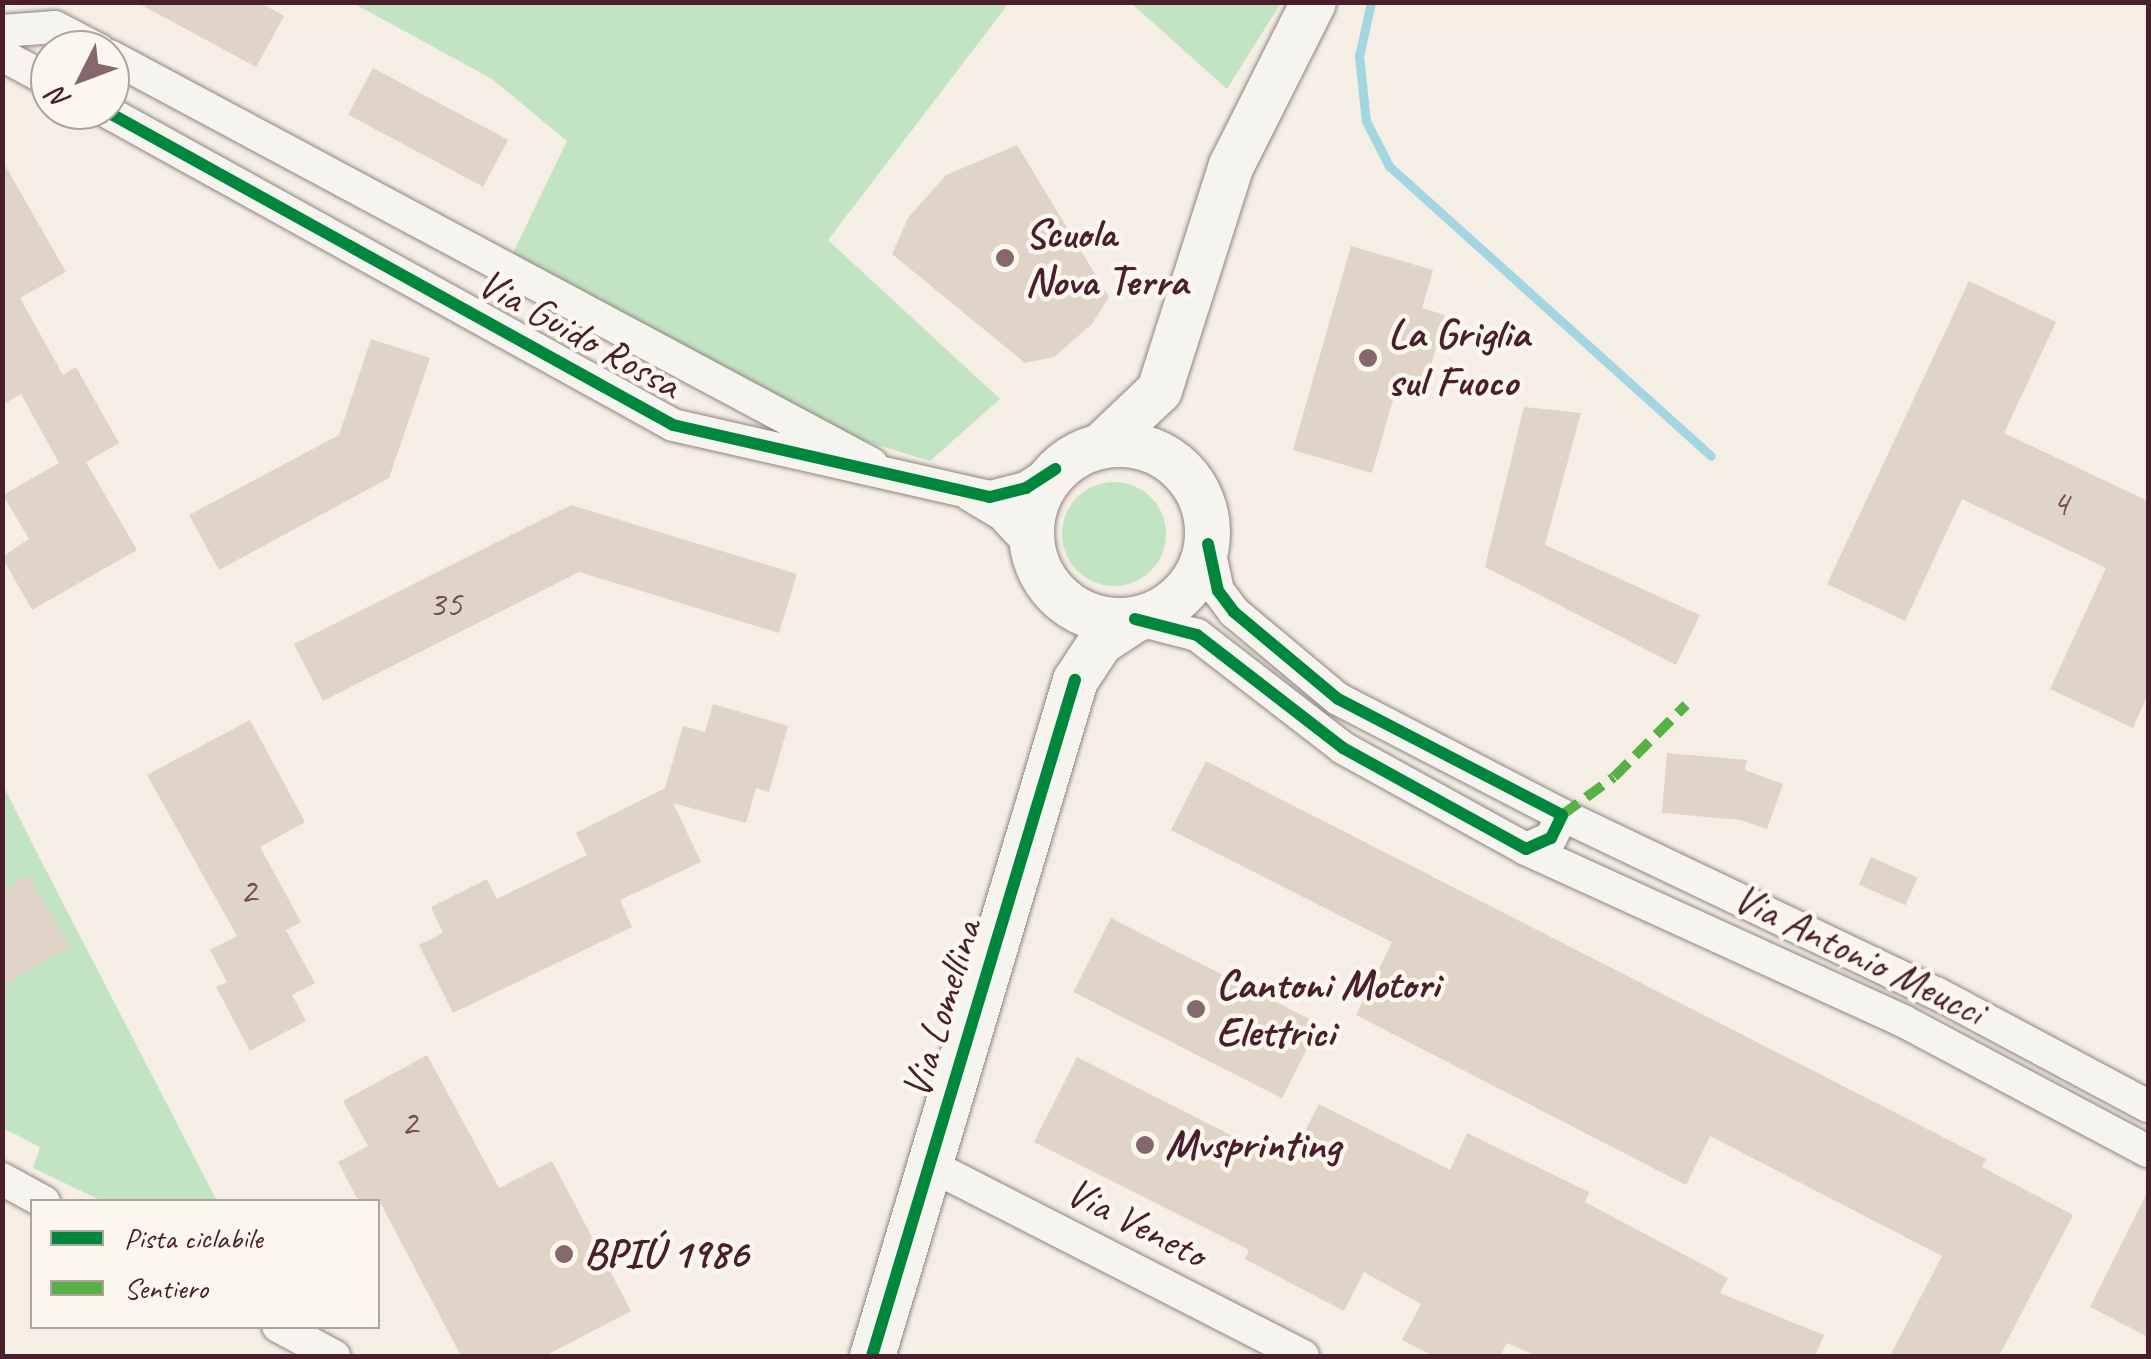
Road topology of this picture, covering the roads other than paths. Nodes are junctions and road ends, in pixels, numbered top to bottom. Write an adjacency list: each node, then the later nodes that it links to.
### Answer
1 (1314, 2): 8 (main road)
2 (61, 30): 3 (street)
3 (2, 31)
4 (2, 55): 6 (street)
5 (130, 67): 12 (street, Via Guido Rossa)
6 (30, 70)
7 (130, 124): 12 (street, Via Guido Rossa)
8 (1159, 390): 9 (main road); 11 (main road)
9 (1100, 445): 10 (main road); 11 (main road)
10 (1055, 470): 13 (street, Via Guido Rossa); 15 (main road)
11 (1180, 470): 14 (main road)
12 (906, 482): 13 (street, Via Guido Rossa)
13 (966, 492): 15 (street, Via Guido Rossa)
14 (1208, 544): 17 (main road); 19 (street, Via Antonio Meucci)
15 (1031, 545): 16 (main road)
16 (1054, 591): 17 (main road); 18 (main road, Via Lomellina)
17 (1135, 619): 18 (main road, Via Lomellina); 20 (street, Via Antonio Meucci)
18 (1075, 680): 23 (main road, Via Lomellina)
19 (1562, 815): 20 (street); 21 (street, Via Antonio Meucci)
20 (1526, 848): 22 (street, Via Antonio Meucci)
21 (2148, 1106)
22 (2148, 1151)
23 (930, 1165): 28 (main road, Via Lomellina); 29 (street, Via Veneto)
24 (2, 1180): 25 (street)
25 (38, 1199)
26 (284, 1329): 27 (street)
27 (334, 1356)
28 (872, 1356)
29 (1302, 1356)

